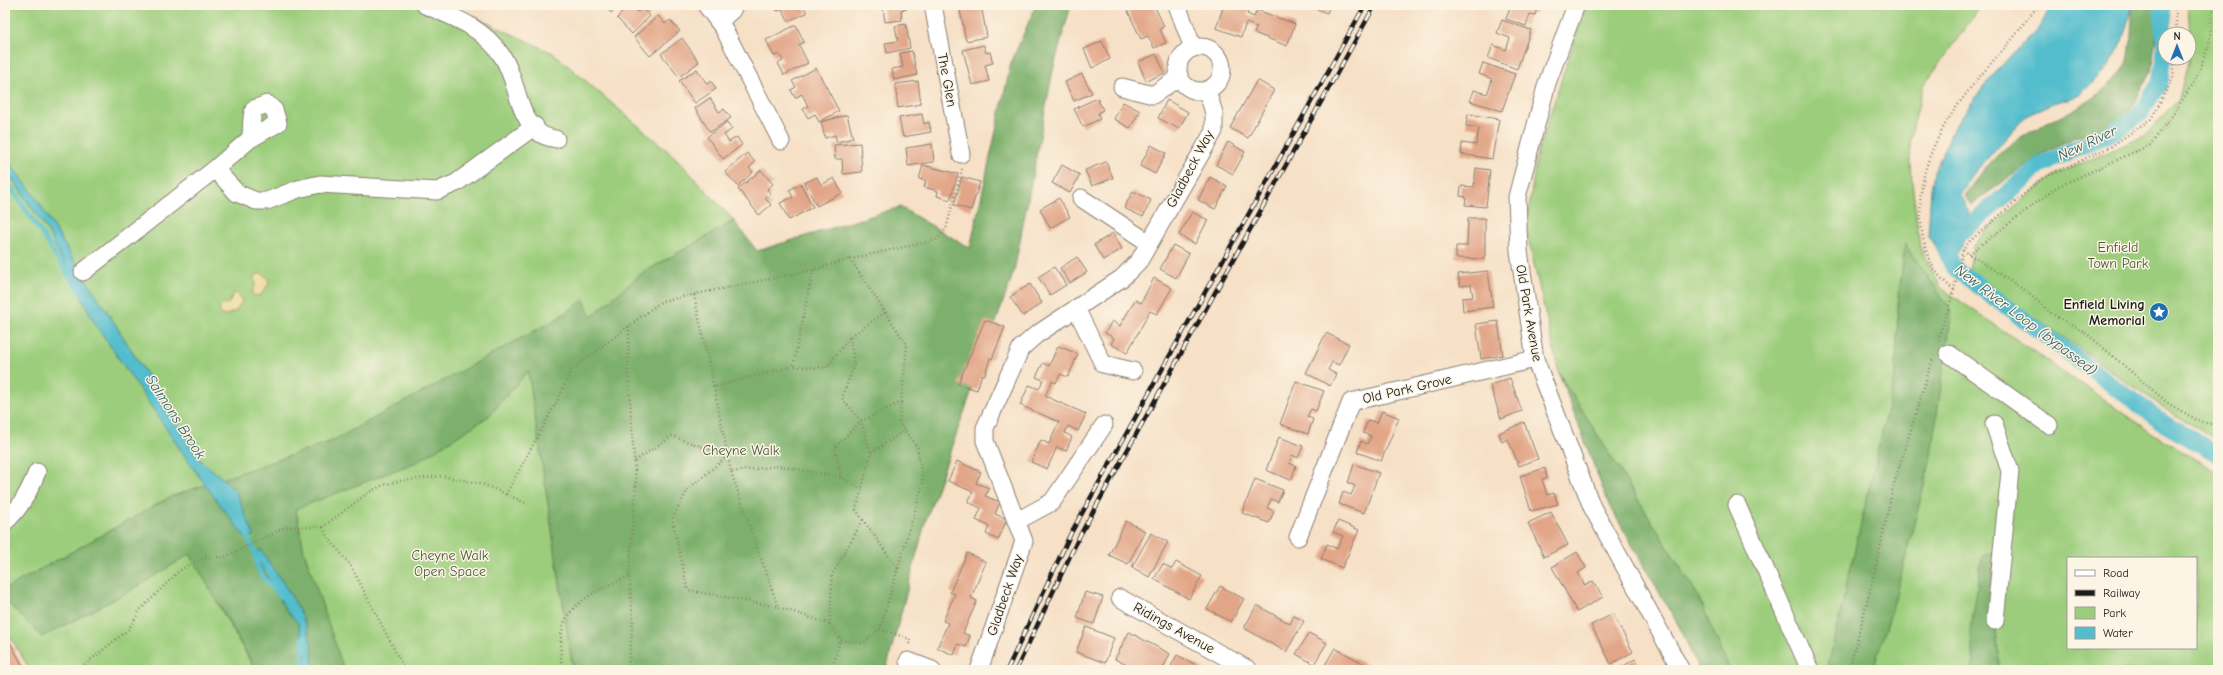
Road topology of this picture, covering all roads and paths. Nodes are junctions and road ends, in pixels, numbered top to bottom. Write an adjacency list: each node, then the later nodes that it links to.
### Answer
1 (425, 5): 17 (street)
2 (706, 5): 10 (street)
3 (734, 5): 10 (street)
4 (933, 5): 21 (street, The Glen)
5 (1177, 5): 12 (street)
6 (1576, 5): 37 (street, Old Park Avenue)
7 (2039, 5): 30 (path)
8 (2175, 5): 11 (path)
9 (2211, 5): 26 (path)
10 (719, 22): 20 (street)
11 (2176, 26)
12 (1193, 48): 14 (street); 16 (street)
13 (2174, 66): 25 (path)
14 (1179, 77): 15 (street); 16 (street)
15 (1122, 87)
16 (1207, 90): 24 (street, Gladbeck Way)
17 (535, 126): 19 (street); 22 (street)
18 (250, 139): 22 (street)
19 (556, 139)
20 (780, 141)
21 (961, 154): 27 (path)
22 (215, 169): 29 (street)
23 (1081, 198): 24 (street)
24 (1149, 243): 32 (street, Gladbeck Way)
25 (1964, 250): 26 (path); 30 (path)
26 (1969, 254): 46 (path)
27 (850, 259): 28 (path); 33 (path)
28 (813, 270): 31 (path); 38 (path)
29 (83, 272)
30 (1954, 290): 36 (path)
31 (694, 295): 34 (path); 40 (path)
32 (1077, 310): 39 (street); 59 (street, Gladbeck Way)
33 (885, 312): 35 (path); 41 (path)
34 (629, 326): 50 (path); 55 (path)
35 (850, 337): 38 (path); 42 (path)
36 (1939, 352): 45 (street); 83 (path)
37 (1534, 359): 62 (street, Old Park Grove); 81 (street, Old Park Avenue)
38 (793, 366): 40 (path)
39 (1134, 371)
40 (714, 388): 49 (path)
41 (902, 402): 42 (path); 47 (path)
42 (861, 421): 48 (path); 53 (path)
43 (1994, 424): 67 (street)
44 (1104, 425): 59 (street)
45 (2049, 425)
46 (2218, 426)
47 (905, 430): 48 (path); 63 (path)
48 (871, 453): 54 (path)
49 (728, 456): 50 (path); 52 (path); 66 (path)
50 (635, 461): 64 (path)
51 (37, 472): 60 (street)
52 (731, 472): 53 (path); 66 (path)
53 (841, 476): 54 (path)
54 (862, 490): 58 (path)
55 (506, 494): 56 (path); 61 (path)
56 (525, 503)
57 (1737, 505): 82 (street)
58 (863, 520): 63 (path); 68 (path)
59 (1017, 521): 79 (street, Gladbeck Way)
60 (5, 522)
61 (323, 527): 73 (path); 74 (path)
62 (1298, 537)
63 (898, 569): 69 (path)
64 (630, 576): 75 (path); 76 (path)
65 (1120, 598): 80 (street, Ridings Avenue)
66 (778, 607): 68 (path)
67 (1995, 621)
68 (830, 624): 71 (path)
69 (880, 630): 70 (path); 71 (path)
70 (910, 639)
71 (840, 640): 77 (path)
72 (908, 661): 78 (street)
73 (78, 670)
74 (405, 670)
75 (562, 670)
76 (628, 670)
77 (832, 670)
78 (932, 670)
79 (979, 670)
80 (1249, 670)
81 (1681, 670)
82 (1810, 670)
83 (1850, 670)

